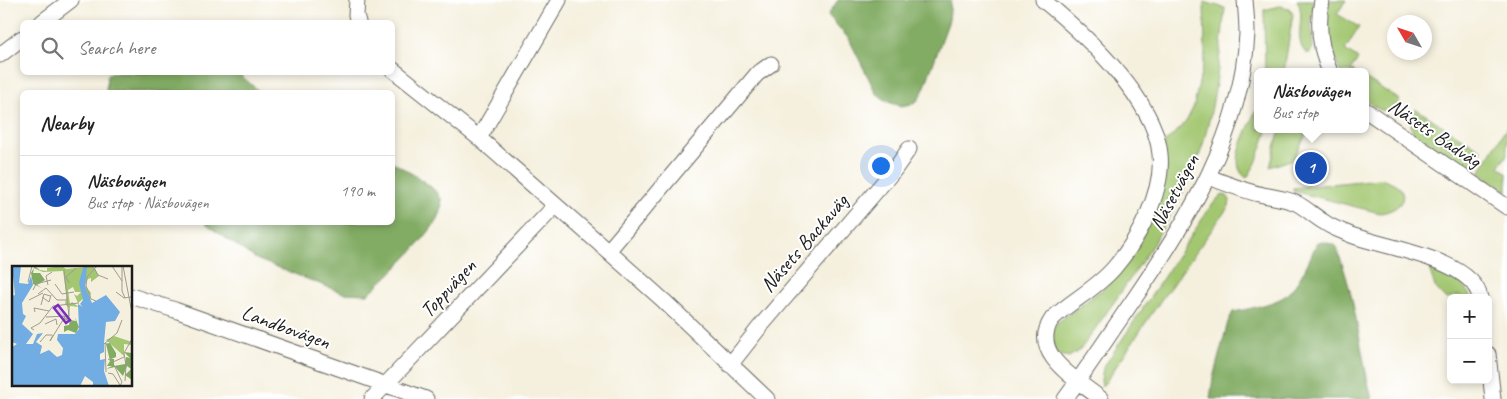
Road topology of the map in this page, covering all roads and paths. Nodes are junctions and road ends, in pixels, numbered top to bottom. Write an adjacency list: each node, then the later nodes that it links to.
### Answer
1 (71, 0): 7 (street)
2 (357, 0): 8 (street)
3 (559, 0): 15 (street)
4 (1043, 0): 24 (street)
5 (1246, 0): 17 (street, Näsetvägen)
6 (1322, 0): 12 (street)
7 (45, 20)
8 (357, 20)
9 (20, 40): 10 (street)
10 (0, 55)
11 (771, 64): 20 (street)
12 (1328, 68)
13 (395, 71): 15 (street)
14 (1369, 113): 19 (street, Näsets Badväg)
15 (479, 138): 18 (street)
16 (909, 149): 23 (street, Näsets Backaväg)
17 (1209, 177): 21 (street); 24 (street, Näsetvägen)
18 (555, 206): 20 (street); 26 (street, Toppvägen)
19 (1507, 207)
20 (608, 251): 23 (street)
21 (1479, 294)
22 (132, 296): 26 (street, Landbovägen)
23 (730, 365): 29 (street)
24 (1078, 381): 30 (street, Näsetvägen); 31 (street)
25 (1491, 384): 32 (street)
26 (386, 385): 27 (street, Toppvägen); 28 (street, Landbovägen)
27 (372, 399)
28 (426, 399)
29 (767, 399)
30 (1065, 399)
31 (1101, 399)
32 (1493, 399)

